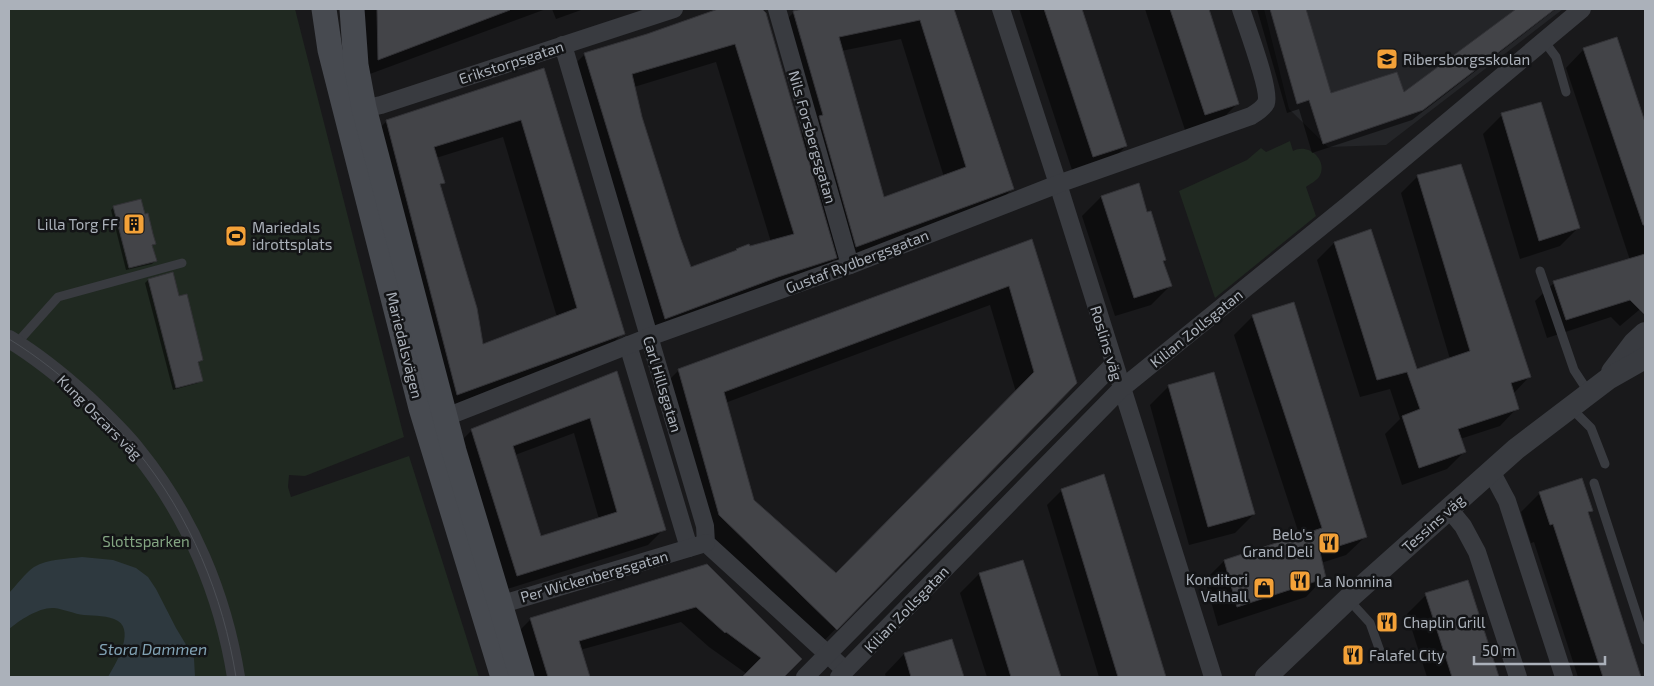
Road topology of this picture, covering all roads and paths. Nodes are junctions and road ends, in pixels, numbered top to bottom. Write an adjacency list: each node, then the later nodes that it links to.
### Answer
1 (324, 9): 11 (main road, Mariedalsvägen)
2 (352, 9): 11 (main road, Mariedalsvägen)
3 (674, 9): 9 (street, Erikstorpsgatan)
4 (777, 9): 14 (street, Nils Forsbergsgatan)
5 (1001, 9): 12 (street, Roslins väg)
6 (1241, 9): 12 (street, Gustaf Rydbergsgatan)
7 (1582, 9): 8 (street, Kilian Zollsgatan)
8 (1544, 41): 10 (lane); 23 (street, Kilian Zollsgatan)
9 (563, 45): 11 (street, Erikstorpsgatan); 17 (street, Carl Hillsgatan)
10 (1566, 92)
11 (355, 110): 26 (main road, Mariedalsvägen); 34 (main road, Mariedalsvägen)
12 (1058, 184): 14 (street, Gustaf Rydbergsgatan); 21 (street, Roslins väg)
13 (182, 263): 18 (lane)
14 (850, 265): 17 (street, Gustaf Rydbergsgatan)
15 (1540, 271): 24 (lane)
16 (1645, 333): 22 (street, Tessins väg)
17 (649, 337): 19 (street, Gustaf Rydbergsgatan); 31 (street, Carl Hillsgatan)
18 (12, 342): 39 (street, Kung Oscars väg)
19 (628, 346): 26 (street, Gustaf Rydbergsgatan); 32 (street, Carl Hillsgatan)
20 (1645, 358): 22 (street, Tessins väg)
21 (1114, 365): 23 (street, Roslins väg); 36 (street, Kilian Zollsgatan)
22 (1608, 379): 24 (street, Tessins väg)
23 (1121, 389): 38 (street, Kilian Zollsgatan); 43 (street, Roslins väg)
24 (1589, 394): 25 (street, Tessins väg)
25 (1571, 408): 27 (lane); 28 (street, Tessins väg)
26 (446, 417): 34 (main road, Mariedalsvägen)
27 (1605, 464)
28 (1491, 471): 30 (street, Tessins väg); 46 (street)
29 (1594, 482): 35 (lane)
30 (1449, 509): 33 (street, Tessins väg); 45 (street)
31 (706, 543): 32 (street, Per Wickenbergsgatan); 36 (street)
32 (689, 548): 34 (street, Per Wickenbergsgatan)
33 (1348, 599): 37 (lane); 44 (street, Tessins väg)
34 (491, 607): 40 (main road, Mariedalsvägen); 41 (main road, Mariedalsvägen)
35 (1645, 640)
36 (828, 654): 38 (street); 42 (street, Kilian Zollsgatan)
37 (1384, 658)
38 (842, 674)
39 (236, 677)
40 (503, 677)
41 (522, 677)
42 (805, 677)
43 (1213, 677)
44 (1266, 677)
45 (1518, 677)
46 (1564, 677)

